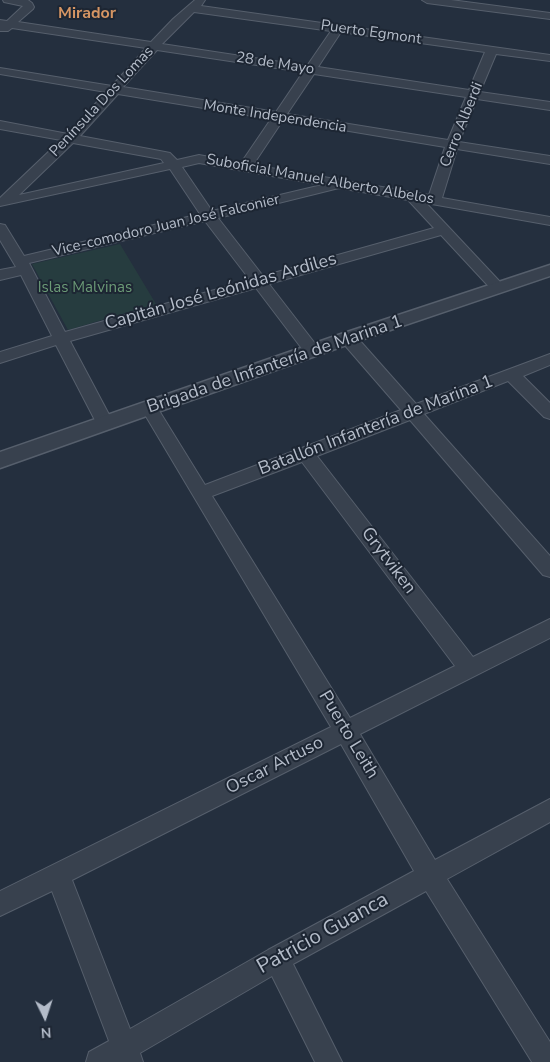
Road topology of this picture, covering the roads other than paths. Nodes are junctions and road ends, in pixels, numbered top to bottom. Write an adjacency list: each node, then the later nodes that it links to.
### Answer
1 (8, 0): 6 (street)
2 (427, 0): 3 (street)
3 (462, 2): 5 (street)
4 (197, 4): 7 (street, Puerto Egmont); 8 (street, Península Dos Lomas)
5 (550, 16)
6 (3, 26): 8 (street, 28 de Mayo)
7 (338, 29): 9 (street, Puerto Egmont); 11 (street)
8 (155, 46): 11 (street, 28 de Mayo); 13 (street, Península Dos Lomas)
9 (492, 50): 10 (street, Puerto Egmont); 14 (street, Cerro Alberdi)
10 (550, 58)
11 (312, 69): 14 (street, 28 de Mayo); 16 (street)
12 (0, 71): 13 (street, Monte Independencia)
13 (115, 91): 16 (street, Monte Independencia); 18 (street, Península Dos Lomas)
14 (473, 95): 15 (street, 28 de Mayo); 19 (street, Cerro Alberdi)
15 (550, 106)
16 (280, 118): 19 (street, Monte Independencia); 22 (street)
17 (0, 125): 18 (street)
18 (71, 138): 21 (street); 25 (street, Península Dos Lomas)
19 (452, 144): 20 (street, Monte Independencia); 27 (street, Cerro Alberdi)
20 (550, 160)
21 (174, 165): 22 (street, Suboficial Manuel Alberto Albelos); 28 (street, Suboficial Manuel Alberto Albelos); 29 (street)
22 (245, 167): 23 (street, Suboficial Manuel Alberto Albelos)
23 (341, 184): 26 (street, Suboficial Manuel Alberto Albelos); 29 (street, Vice-comodoro Juan José Falconier)
24 (0, 188): 25 (street)
25 (16, 192): 28 (street, Península Dos Lomas)
26 (413, 197): 27 (street, Suboficial Manuel Alberto Albelos); 32 (street)
27 (434, 200): 30 (street, Suboficial Manuel Alberto Albelos)
28 (1, 205)
29 (209, 216): 33 (street, Vice-comodoro Juan José Falconier); 36 (street)
30 (550, 221)
31 (0, 228): 33 (street)
32 (443, 230): 36 (street, Capitán José Leónidas Ardiles); 37 (street)
33 (22, 265): 35 (street, Vice-comodoro Juan José Falconier); 38 (street)
34 (547, 274): 37 (street, Brigada de Infantería de Marina 1)
35 (0, 275)
36 (258, 281): 38 (street, Capitán José Leónidas Ardiles); 40 (street)
37 (498, 288): 39 (street, Brigada de Infantería de Marina 1)
38 (61, 338): 41 (street, Capitán José Leónidas Ardiles); 47 (street)
39 (348, 338): 40 (street, Brigada de Infantería de Marina 1); 45 (street)
40 (312, 350): 44 (street, Brigada de Infantería de Marina 1)
41 (0, 358)
42 (550, 359): 43 (street, Batallón Infantería de Marina 1)
43 (511, 374): 45 (street, Batallón Infantería de Marina 1); 46 (street)
44 (149, 408): 47 (street, Brigada de Infantería de Marina 1); 50 (street, Puerto Leith)
45 (412, 412): 48 (street, Batallón Infantería de Marina 1); 51 (street)
46 (550, 413)
47 (105, 424): 49 (street, Brigada de Infantería de Marina 1)
48 (306, 454): 50 (street, Batallón Infantería de Marina 1); 53 (street, Grytviken)
49 (0, 460)
50 (202, 493): 54 (street, Puerto Leith)
51 (550, 569)
52 (550, 628): 53 (street, Oscar Artuso)
53 (469, 668): 54 (street, Oscar Artuso)
54 (346, 730): 56 (street, Oscar Artuso); 57 (street, Puerto Leith)
55 (550, 810): 57 (street, Patricio Guanca)
56 (58, 875): 58 (street, Oscar Artuso); 60 (street)
57 (430, 875): 59 (street, Patricio Guanca); 63 (street, Puerto Leith)
58 (0, 904)
59 (277, 959): 60 (street, Patricio Guanca); 62 (street)
60 (127, 1055): 61 (street, Patricio Guanca)
61 (99, 1062)
62 (330, 1062)
63 (547, 1062)

